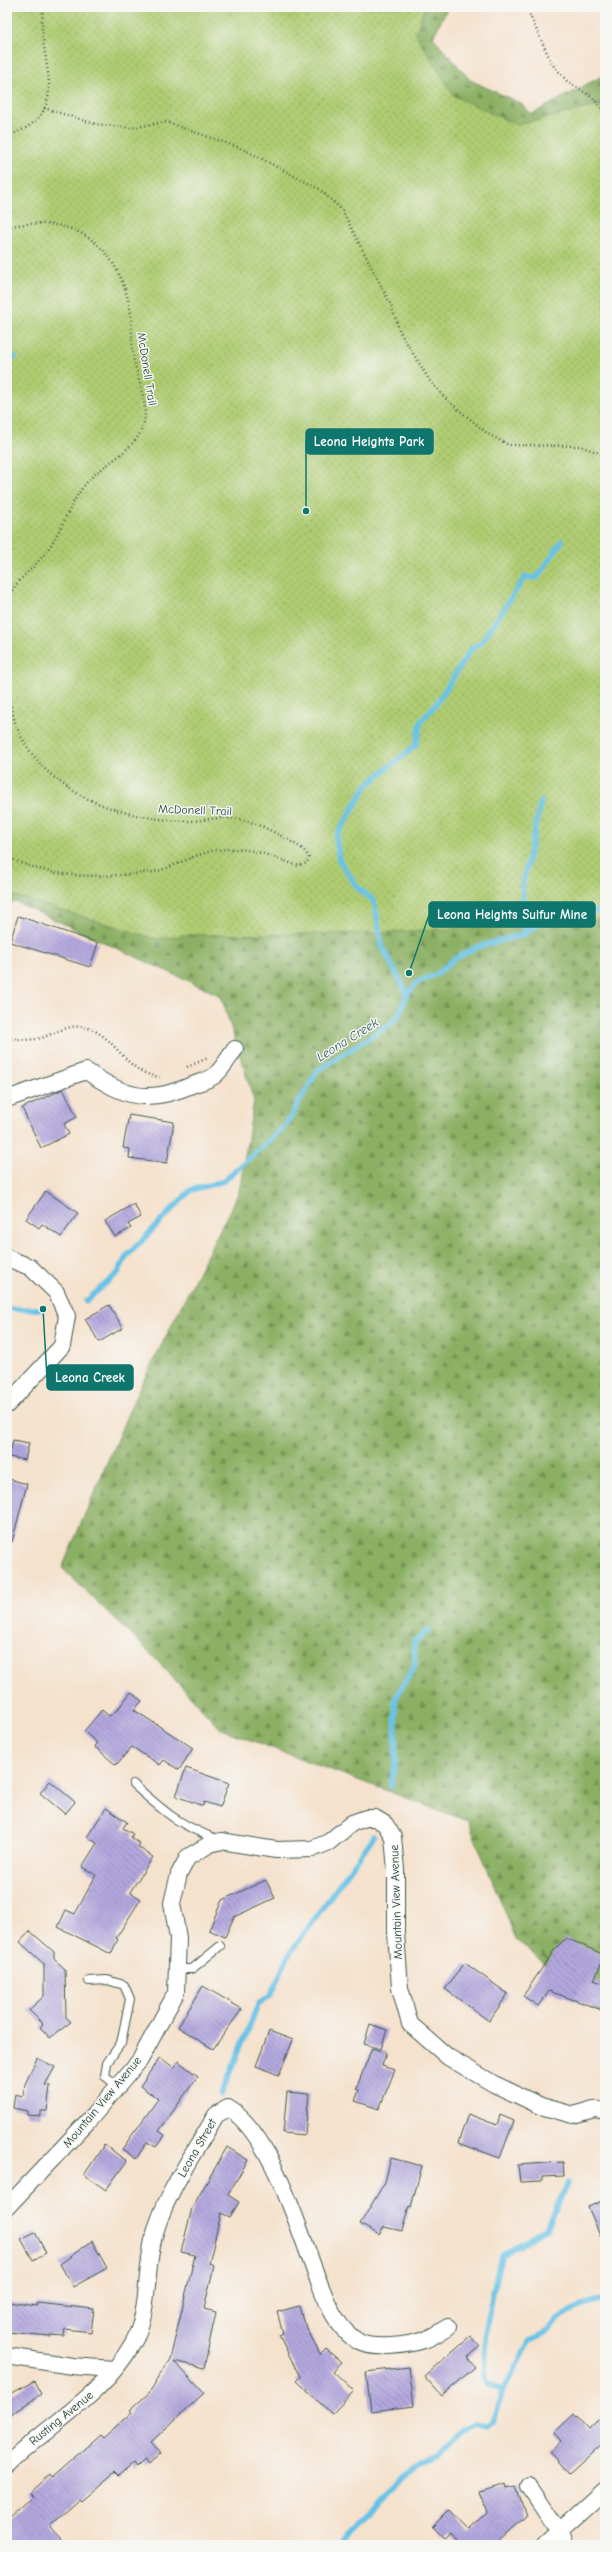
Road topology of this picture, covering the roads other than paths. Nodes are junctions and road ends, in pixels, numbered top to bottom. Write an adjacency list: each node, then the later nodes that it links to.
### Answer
1 (235, 1049): 2 (street)
2 (7, 1100)
3 (7, 1258): 4 (street)
4 (7, 1405)
5 (133, 1784): 6 (lane)
6 (221, 1841): 8 (street, Mountain View Avenue); 11 (street, Mountain View Avenue)
7 (220, 1946): 8 (lane)
8 (176, 1961): 10 (street, Mountain View Avenue)
9 (89, 1981): 10 (lane)
10 (118, 2086): 12 (street, Mountain View Avenue)
11 (605, 2112)
12 (7, 2207)
13 (448, 2326): 15 (street, Leona Street)
14 (7, 2356): 15 (street)
15 (114, 2369): 16 (street, Rusting Avenue)
16 (7, 2465)
17 (529, 2486): 19 (street)
18 (605, 2490): 19 (street)
19 (562, 2538): 20 (street)
20 (544, 2545)

